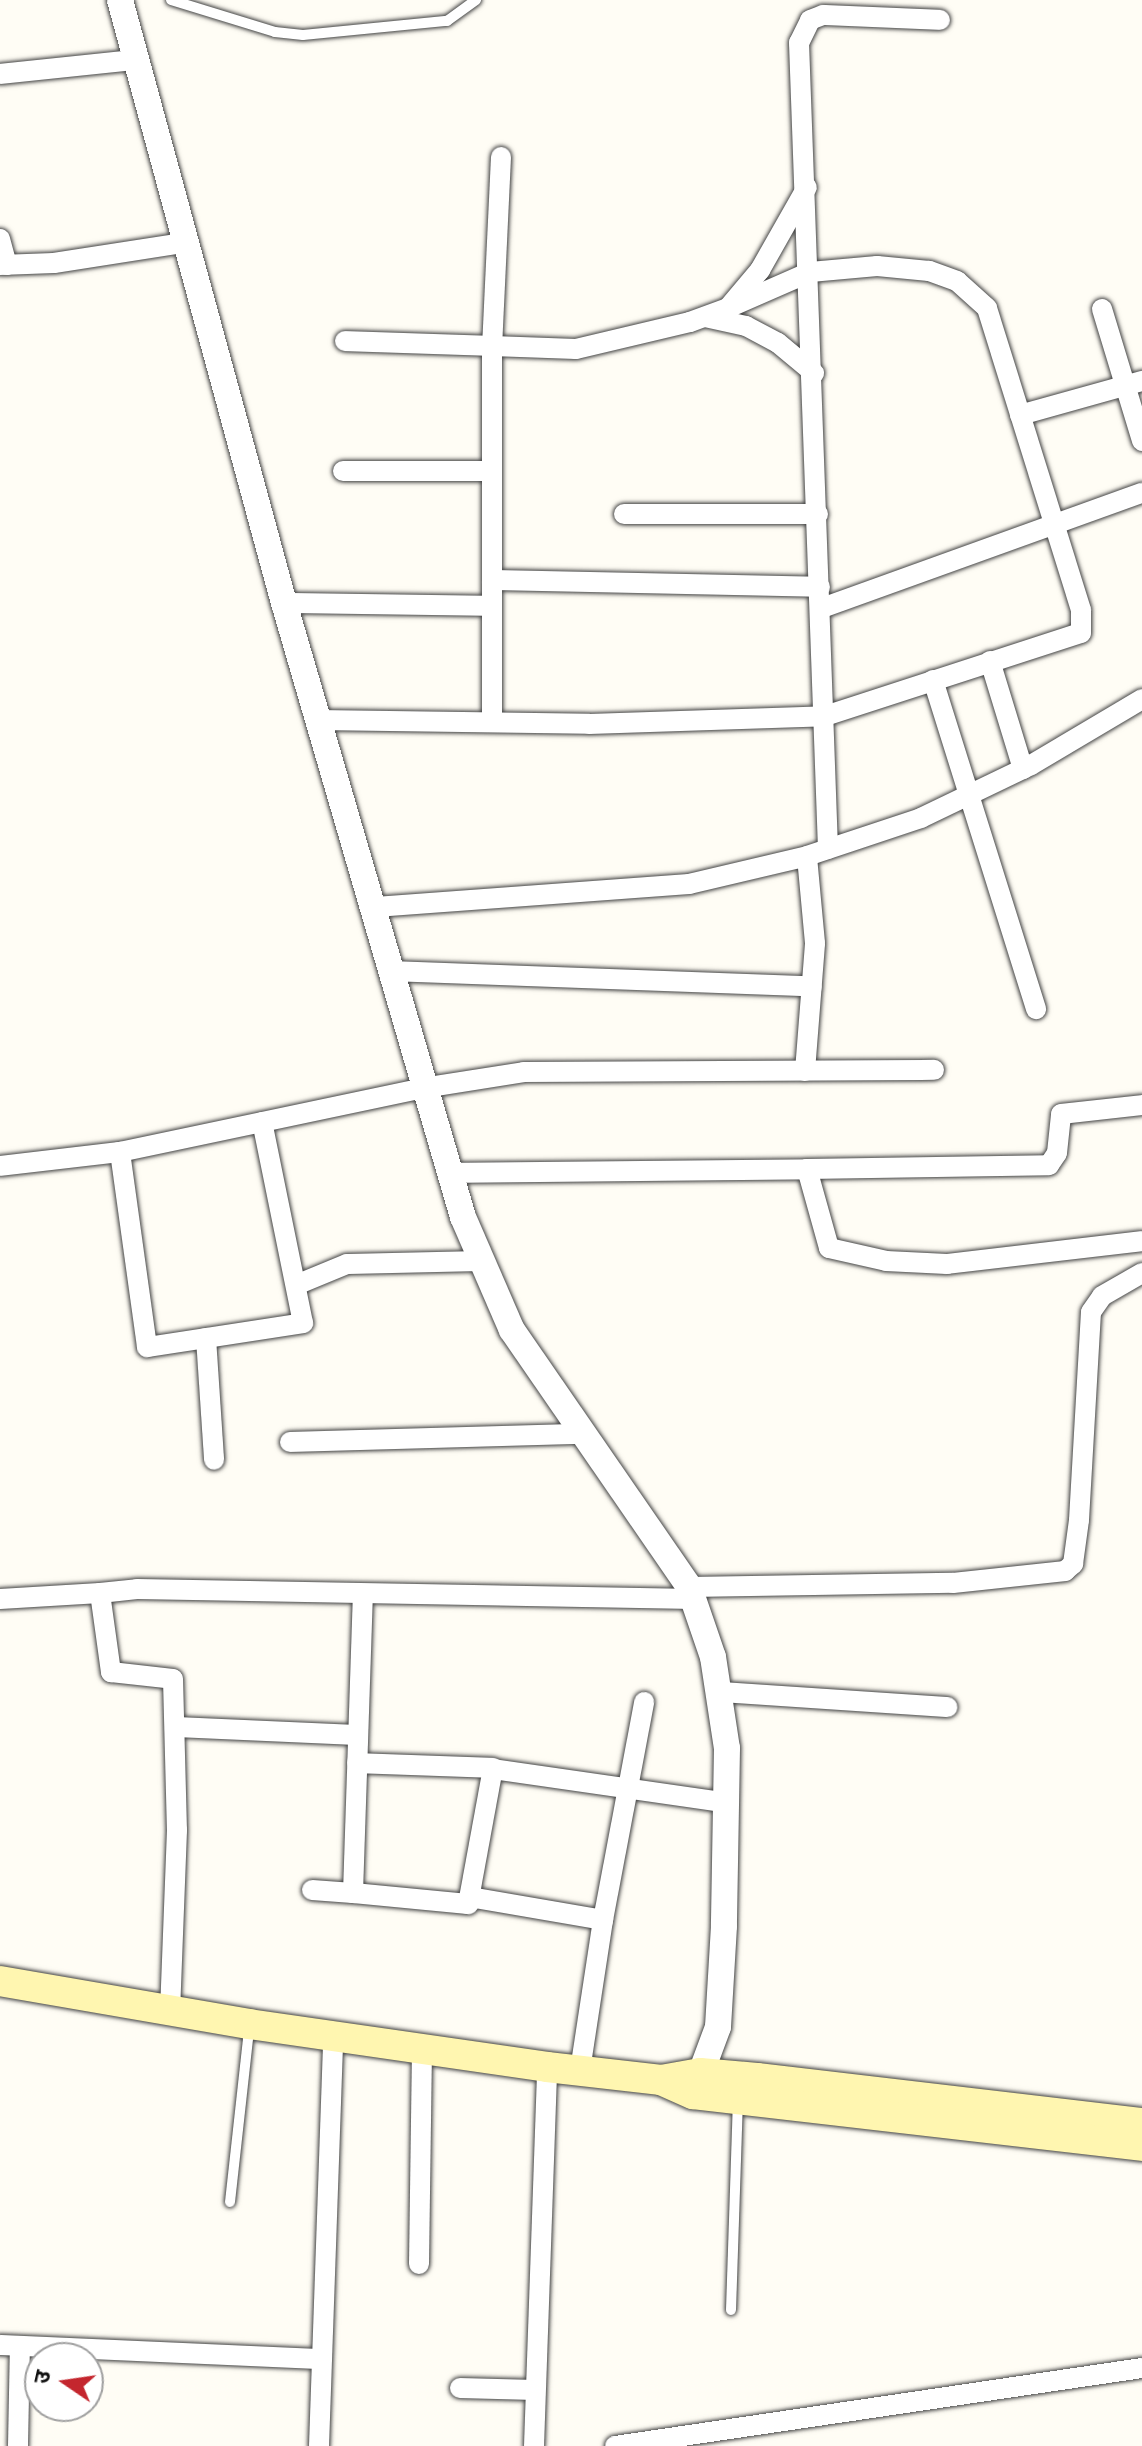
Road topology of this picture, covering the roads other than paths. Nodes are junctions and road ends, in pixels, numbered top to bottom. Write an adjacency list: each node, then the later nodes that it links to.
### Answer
1 (120, 0): 5 (street)
2 (171, 0): 3 (lane)
3 (476, 0)
4 (940, 20): 8 (street)
5 (133, 60): 6 (street); 10 (street)
6 (0, 74)
7 (501, 157): 17 (street)
8 (807, 187): 12 (street); 13 (street)
9 (0, 239): 11 (street)
10 (183, 243): 11 (street); 30 (street)
11 (3, 265)
12 (810, 272): 13 (street); 18 (street); 20 (street)
13 (728, 308): 15 (street)
14 (1102, 309): 19 (street)
15 (705, 317): 17 (street); 18 (street)
16 (345, 341): 17 (street)
17 (492, 346): 23 (street)
18 (814, 373): 26 (street)
19 (1134, 383): 20 (street); 21 (street)
20 (1020, 415): 27 (street)
21 (1142, 441)
22 (343, 471): 23 (street)
23 (492, 471): 28 (street)
24 (1142, 493): 27 (street)
25 (624, 514): 26 (street)
26 (818, 514): 29 (street)
27 (1055, 524): 32 (street); 33 (street)
28 (492, 580): 29 (street); 31 (street)
29 (820, 587): 32 (street)
30 (284, 603): 31 (street); 37 (street)
31 (492, 606): 38 (street)
32 (822, 608): 36 (street)
33 (990, 661): 34 (street); 39 (street)
34 (933, 680): 36 (street); 40 (street)
35 (1142, 699): 39 (street)
36 (825, 716): 38 (street); 41 (street)
37 (317, 720): 38 (street); 43 (street)
38 (492, 722)
39 (1023, 769): 40 (street)
40 (969, 795): 41 (street); 46 (street)
41 (828, 849): 42 (street)
42 (807, 856): 43 (street); 45 (street)
43 (375, 907): 44 (street)
44 (393, 971): 45 (street); 49 (street)
45 (812, 986): 48 (street)
46 (1036, 1009)
47 (934, 1070): 48 (street)
48 (805, 1071): 49 (street)
49 (423, 1088): 51 (street); 55 (street)
50 (1142, 1105): 54 (street)
51 (262, 1122): 52 (street); 59 (street)
52 (120, 1152): 53 (street); 60 (street)
53 (0, 1166)
54 (807, 1169): 55 (street); 56 (street)
55 (449, 1173): 57 (street)
56 (1142, 1241)
57 (482, 1261): 59 (street); 61 (street)
58 (1142, 1273): 65 (street)
59 (296, 1285): 60 (street)
60 (206, 1338): 63 (street)
61 (581, 1434): 62 (street); 65 (street)
62 (290, 1442)
63 (214, 1460)
64 (100, 1593): 66 (street); 67 (street); 71 (street)
65 (692, 1593): 66 (street); 68 (street)
66 (363, 1597): 72 (street)
67 (0, 1599)
68 (720, 1692): 70 (street); 76 (street)
69 (644, 1702): 75 (street)
70 (948, 1707)
71 (175, 1727): 72 (street); 82 (street)
72 (358, 1735): 73 (street)
73 (357, 1763): 74 (street); 78 (street)
74 (493, 1769): 75 (street); 79 (street)
75 (628, 1786): 76 (street); 80 (street)
76 (729, 1803): 84 (street)
77 (312, 1890): 78 (street)
78 (353, 1893): 79 (street)
79 (470, 1897): 80 (street)
80 (603, 1920): 88 (street)
81 (0, 1981): 82 (main road)
82 (170, 2009): 83 (main road)
83 (249, 2024): 85 (main road); 93 (lane)
84 (718, 2027): 89 (street); 90 (street)
85 (333, 2037): 86 (main road); 97 (street)
86 (422, 2051): 87 (main road); 94 (street)
87 (547, 2067): 88 (main road); 100 (street)
88 (580, 2071): 89 (main road)
89 (697, 2083): 90 (main road)
90 (735, 2089): 91 (main road); 92 (main road); 95 (lane)
91 (1142, 2123)
92 (1142, 2146)
93 (230, 2202)
94 (419, 2264)
95 (731, 2310)
96 (10, 2346): 97 (street); 101 (street)
97 (320, 2359): 102 (street)
98 (1142, 2368): 104 (street)
99 (460, 2388): 100 (street)
100 (535, 2390): 103 (street)
101 (12, 2436)
102 (319, 2446)
103 (534, 2446)
104 (615, 2446)

